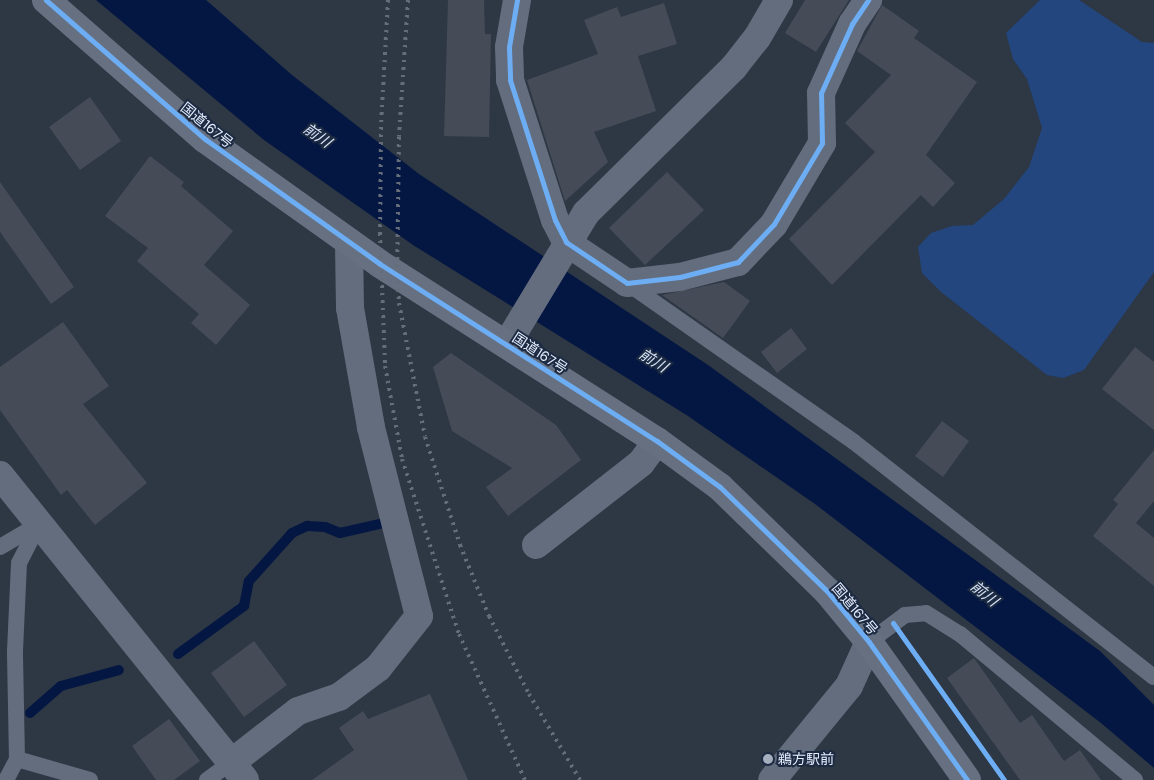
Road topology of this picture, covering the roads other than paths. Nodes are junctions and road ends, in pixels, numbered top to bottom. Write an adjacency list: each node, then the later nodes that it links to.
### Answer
1 (46, 0): 5 (highway, 国道167号)
2 (779, 0): 6 (street)
3 (868, 0): 7 (street)
4 (519, 3): 6 (street)
5 (349, 242): 8 (highway, 国道167号); 16 (street)
6 (563, 249): 7 (street); 8 (street)
7 (627, 283): 17 (lane)
8 (506, 344): 9 (highway, 国道167号)
9 (657, 441): 12 (street); 14 (highway, 国道167号)
10 (0, 476): 11 (street)
11 (39, 524): 13 (lane); 18 (lane); 19 (street)
12 (536, 545)
13 (0, 547)
14 (869, 642): 23 (street); 24 (highway, 国道167号); 25 (lane)
15 (405, 652): 16 (street)
16 (378, 668): 19 (street)
17 (1154, 676)
18 (17, 759): 20 (lane); 21 (lane)
19 (238, 771): 22 (lane)
20 (6, 780)
21 (90, 780)
22 (207, 780)
23 (772, 780)
24 (967, 780)
25 (1135, 780)

